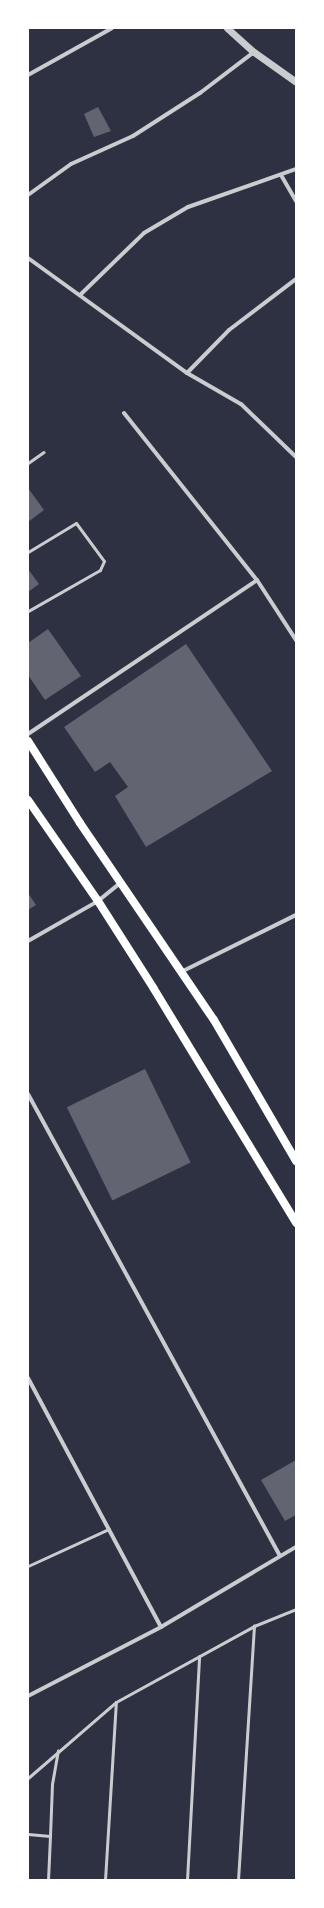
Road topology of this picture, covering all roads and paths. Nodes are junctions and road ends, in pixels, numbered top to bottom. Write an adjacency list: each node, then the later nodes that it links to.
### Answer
1 (112, 28): 4 (street)
2 (227, 28): 3 (street)
3 (254, 52): 5 (street); 8 (street)
4 (28, 75)
5 (296, 82)
6 (296, 169): 7 (street)
7 (281, 175): 9 (street); 12 (street)
8 (28, 194)
9 (296, 201)
10 (28, 258): 12 (street)
11 (296, 279): 13 (street)
12 (80, 295): 13 (street)
13 (188, 373): 16 (street)
14 (124, 413): 20 (street)
15 (44, 452): 18 (lane)
16 (295, 455)
17 (28, 456): 18 (lane)
18 (30, 462)
19 (28, 552): 21 (lane)
20 (257, 580): 22 (street); 23 (street)
21 (28, 612)
22 (296, 640)
23 (28, 734)
24 (28, 741): 26 (main road)
25 (28, 800): 27 (main road)
26 (120, 883): 27 (street); 30 (main road)
27 (98, 901): 29 (street); 33 (main road)
28 (296, 915): 30 (street)
29 (28, 941)
30 (180, 972): 32 (main road)
31 (28, 1094): 37 (street)
32 (296, 1161)
33 (296, 1223)
34 (28, 1378): 35 (street)
35 (109, 1529): 38 (lane); 41 (street)
36 (296, 1547): 37 (street)
37 (280, 1556): 41 (street)
38 (28, 1566)
39 (296, 1609): 40 (lane)
40 (254, 1626): 42 (lane); 52 (lane)
41 (161, 1627): 43 (street)
42 (200, 1656): 44 (lane); 51 (lane)
43 (28, 1696)
44 (116, 1702): 45 (lane); 50 (lane)
45 (58, 1751): 46 (lane); 48 (lane)
46 (28, 1778)
47 (28, 1834): 48 (lane)
48 (50, 1836): 49 (lane)
49 (48, 1880)
50 (105, 1880)
51 (187, 1880)
52 (238, 1880)

